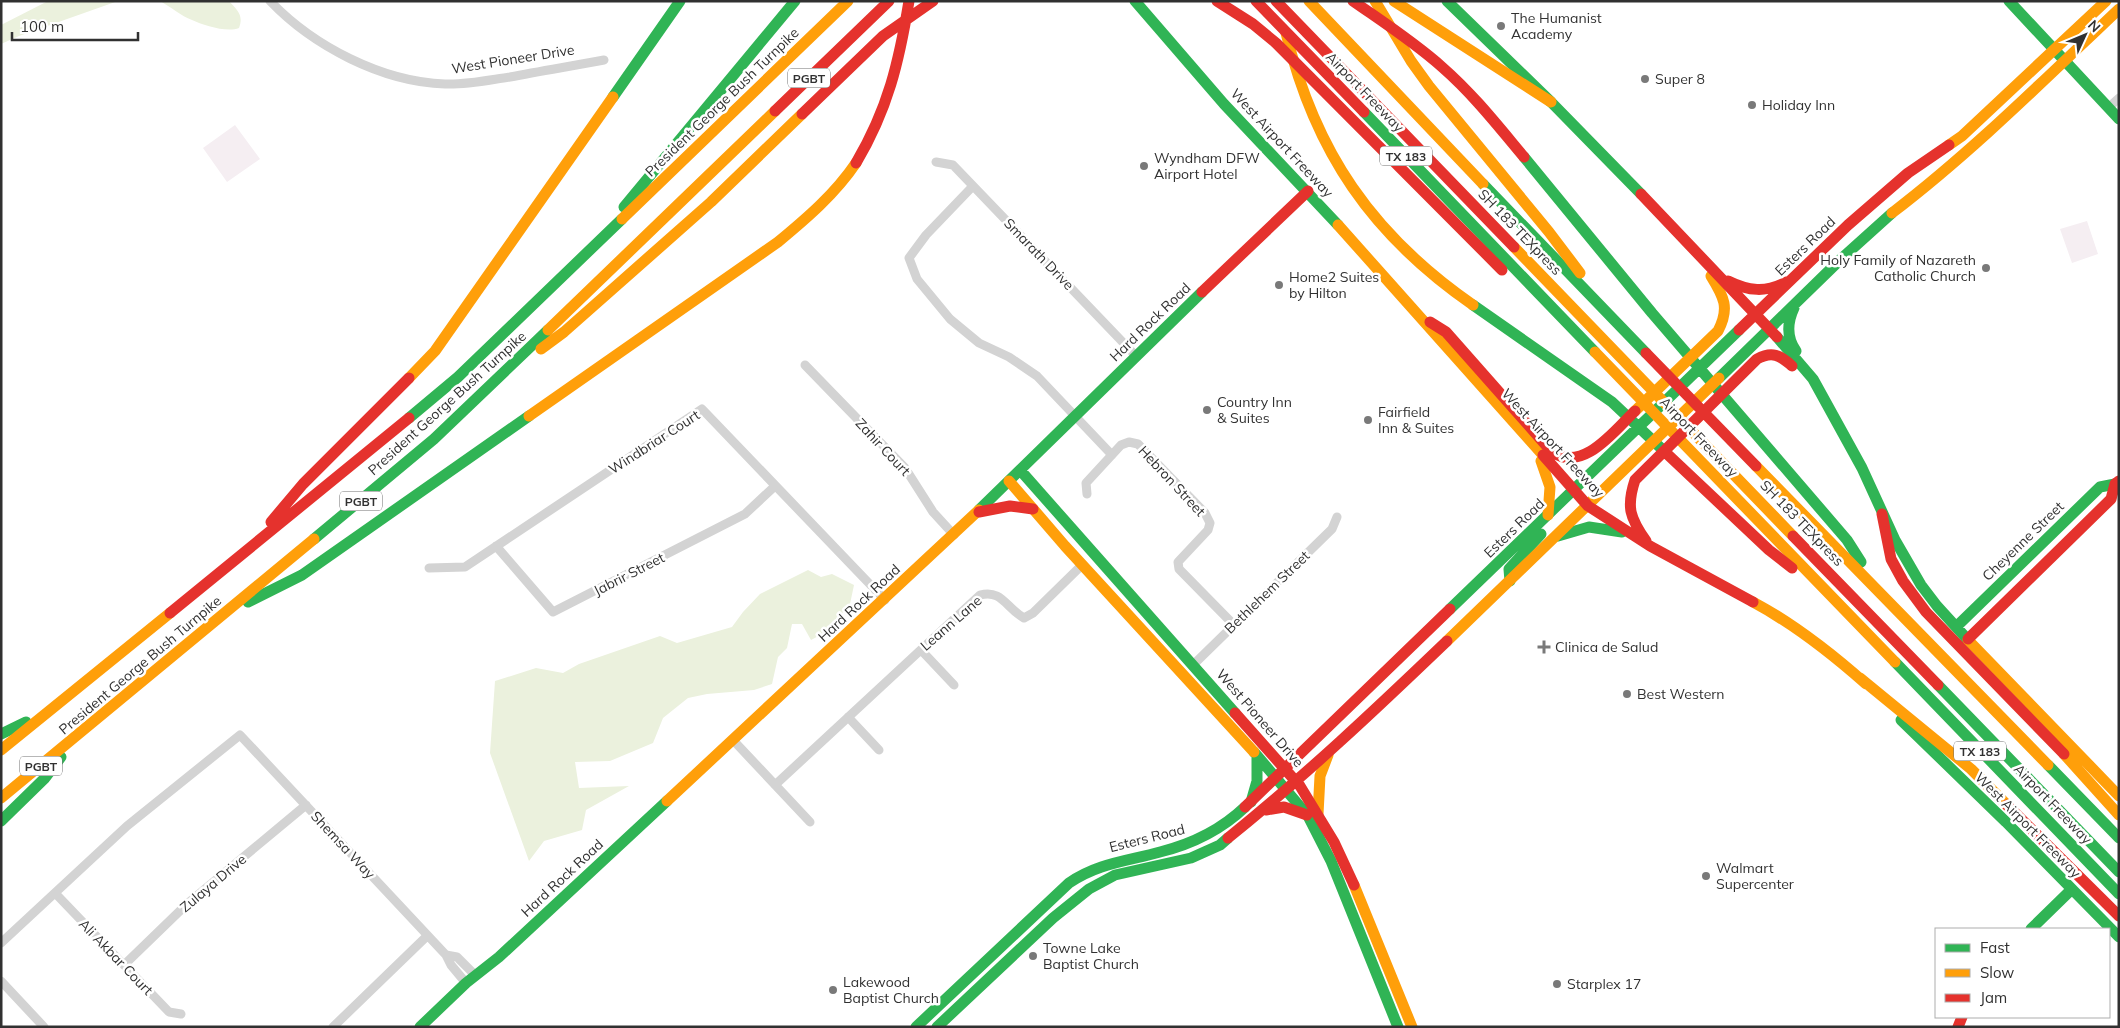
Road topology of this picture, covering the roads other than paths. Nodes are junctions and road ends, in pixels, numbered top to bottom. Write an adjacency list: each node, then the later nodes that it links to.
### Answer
1 (270, 1): 23 (street, West Pioneer Drive)
2 (680, 1): 66 (main road)
3 (795, 1): 32 (main road)
4 (848, 1): 32 (main road, President George Bush Turnpike / PGBT)
5 (889, 1): 44 (main road, President George Bush Turnpike / PGBT)
6 (909, 1): 76 (main road)
7 (933, 1): 44 (main road)
8 (1135, 1): 31 (main road, West Airport Freeway)
9 (1217, 1): 38 (main road)
10 (1256, 1): 38 (main road, Airport Freeway / TX 183)
11 (1276, 1): 111 (main road, SH 183 TEXpress)
12 (1280, 1): 73 (main road)
13 (1289, 1): 110 (main road, SH 183 TEXpress)
14 (1308, 1): 37 (main road, Airport Freeway / TX 183)
15 (1353, 1): 71 (main road)
16 (1394, 1): 26 (main road)
17 (1447, 1): 26 (main road)
18 (2008, 1): 22 (main road)
19 (2106, 1): 22 (main road, Esters Road)
20 (1376, 2): 37 (main road)
21 (2119, 9): 24 (main road, Esters Road)
22 (2054, 51): 24 (main road); 34 (main road, Esters Road)
23 (604, 60)
24 (2064, 61): 27 (main road); 36 (main road, Esters Road)
25 (2119, 98): 27 (street)
26 (1551, 102): 33 (main road)
27 (2108, 108): 28 (main road)
28 (2119, 119)
29 (936, 162): 30 (street, Smarath Drive)
30 (973, 186): 42 (street, Smarath Drive); 46 (street)
31 (1308, 191): 39 (main road, West Airport Freeway); 42 (main road, Hard Rock Road)
32 (594, 248): 66 (main road, President George Bush Turnpike / PGBT)
33 (1698, 255): 35 (main road); 39 (main road)
34 (1800, 272): 35 (main road); 40 (main road, Esters Road)
35 (1716, 274): 40 (main road)
36 (1796, 304): 41 (main road, Esters Road); 45 (main road)
37 (1601, 305): 71 (main road, Airport Freeway / TX 183)
38 (1556, 310): 73 (main road, Airport Freeway / TX 183)
39 (1417, 314): 47 (main road, West Airport Freeway)
40 (1756, 315): 41 (main road); 53 (main road, Esters Road)
41 (1769, 328): 45 (main road); 55 (main road, Esters Road)
42 (1136, 356): 46 (main road, Hard Rock Road)
43 (805, 365): 62 (street, Zahir Court)
44 (498, 379): 76 (main road, President George Bush Turnpike / PGBT)
45 (1813, 379): 58 (main road); 65 (main road)
46 (1076, 416): 48 (street); 49 (main road, Hard Rock Road)
47 (1535, 447): 53 (main road, West Airport Freeway); 60 (main road)
48 (1112, 455): 54 (street, Hebron Street); 77 (street, Hebron Street)
49 (1020, 470): 50 (main road, Hard Rock Road); 74 (main road, West Pioneer Drive)
50 (1009, 481): 56 (main road, West Pioneer Drive); 57 (main road, Hard Rock Road)
51 (2117, 483): 78 (main road, Cheyenne Street); 79 (main road, Cheyenne Street)
52 (775, 486): 64 (street, Jabrir Street); 64 (street, Windbriar Court); 72 (street, Windbriar Court)
53 (1574, 490): 55 (main road, West Airport Freeway); 60 (main road, Esters Road)
54 (1087, 494)
55 (1588, 506): 61 (main road, West Airport Freeway); 63 (main road, Esters Road)
56 (1033, 509): 57 (main road); 67 (main road, West Pioneer Drive)
57 (979, 512): 62 (main road, Hard Rock Road)
58 (1882, 514): 78 (main road); 106 (main road)
59 (1337, 517): 77 (street, Bethlehem Street)
60 (1545, 519): 68 (main road, Esters Road); 70 (main road)
61 (1628, 534): 63 (main road); 65 (main road, West Airport Freeway)
62 (954, 535): 72 (main road, Hard Rock Road)
63 (1556, 537): 70 (main road, Esters Road)
64 (496, 546): 69 (street, Windbriar Court)
65 (1650, 546): 85 (main road, West Airport Freeway)
66 (247, 551): 88 (main road, President George Bush Turnpike / PGBT)
67 (1082, 565): 74 (main road); 80 (street, Leann Lane); 82 (main road, West Pioneer Drive)
68 (1496, 566): 70 (main road); 75 (main road, Esters Road)
69 (430, 568)
70 (1510, 581): 83 (main road, Esters Road)
71 (1880, 592): 109 (main road, Airport Freeway / TX 183)
72 (885, 600): 92 (main road, Hard Rock Road)
73 (1841, 607): 114 (main road, Airport Freeway / TX 183)
74 (1147, 612): 84 (main road, West Pioneer Drive)
75 (1448, 612): 81 (main road, Esters Road); 83 (main road)
76 (220, 617): 91 (main road, President George Bush Turnpike / PGBT)
77 (1233, 624): 84 (street, Bethlehem Street)
78 (1956, 627): 79 (main road)
79 (1968, 639): 100 (main road)
80 (921, 650): 86 (street); 89 (street, Leann Lane)
81 (1409, 650): 83 (main road); 97 (main road, Esters Road)
82 (1169, 660): 87 (main road); 96 (main road, West Pioneer Drive)
83 (1422, 664): 95 (main road, Esters Road)
84 (1193, 665): 87 (main road, West Pioneer Drive)
85 (1860, 678): 112 (main road, West Airport Freeway); 116 (main road)
86 (954, 685)
87 (1217, 691): 97 (main road, West Pioneer Drive)
88 (54, 707): 90 (main road); 93 (main road, President George Bush Turnpike / PGBT)
89 (848, 717): 94 (street); 98 (street, Leann Lane)
90 (1, 734)
91 (80, 734): 101 (main road, President George Bush Turnpike / PGBT); 107 (main road)
92 (733, 740): 98 (street); 123 (main road, Hard Rock Road)
93 (1, 750)
94 (879, 750)
95 (1330, 752): 99 (main road, Esters Road); 105 (main road)
96 (1257, 756): 97 (main road, West Pioneer Drive); 102 (main road)
97 (1280, 773): 99 (main road, West Pioneer Drive); 102 (main road, Esters Road)
98 (775, 785): 108 (street)
99 (1292, 786): 104 (main road, Esters Road); 105 (main road, West Pioneer Drive)
100 (2119, 796)
101 (1, 798)
102 (1251, 802): 115 (main road, Esters Road)
103 (306, 805): 113 (street, Shemsa Way); 119 (street, Shemsa Way); 122 (street, Zulaya Drive)
104 (1264, 810): 105 (main road); 117 (main road, Esters Road)
105 (1313, 815): 133 (main road, West Pioneer Drive); 134 (main road, West Pioneer Drive)
106 (2119, 815)
107 (1, 821)
108 (810, 822)
109 (2119, 838)
110 (2119, 860)
111 (2119, 872)
112 (2072, 889): 118 (main road); 120 (main road, West Airport Freeway)
113 (55, 893): 121 (street); 122 (street, Ali Akbar Court)
114 (2119, 894)
115 (1043, 908): 117 (main road); 125 (main road, Esters Road)
116 (2119, 916)
117 (1053, 918): 126 (main road, Esters Road)
118 (2032, 928)
119 (427, 936): 123 (street, Shemsa Way); 129 (street)
120 (2119, 937)
121 (1, 943)
122 (124, 965): 127 (street, Ali Akbar Court)
123 (471, 979): 130 (main road, Hard Rock Road)
124 (1, 981): 128 (street)
125 (946, 999): 126 (main road); 131 (main road, Esters Road)
126 (956, 1009): 132 (main road, Esters Road)
127 (180, 1014)
128 (44, 1027)
129 (333, 1027)
130 (420, 1027)
131 (916, 1027)
132 (937, 1027)
133 (1398, 1027)
134 (1412, 1027)

